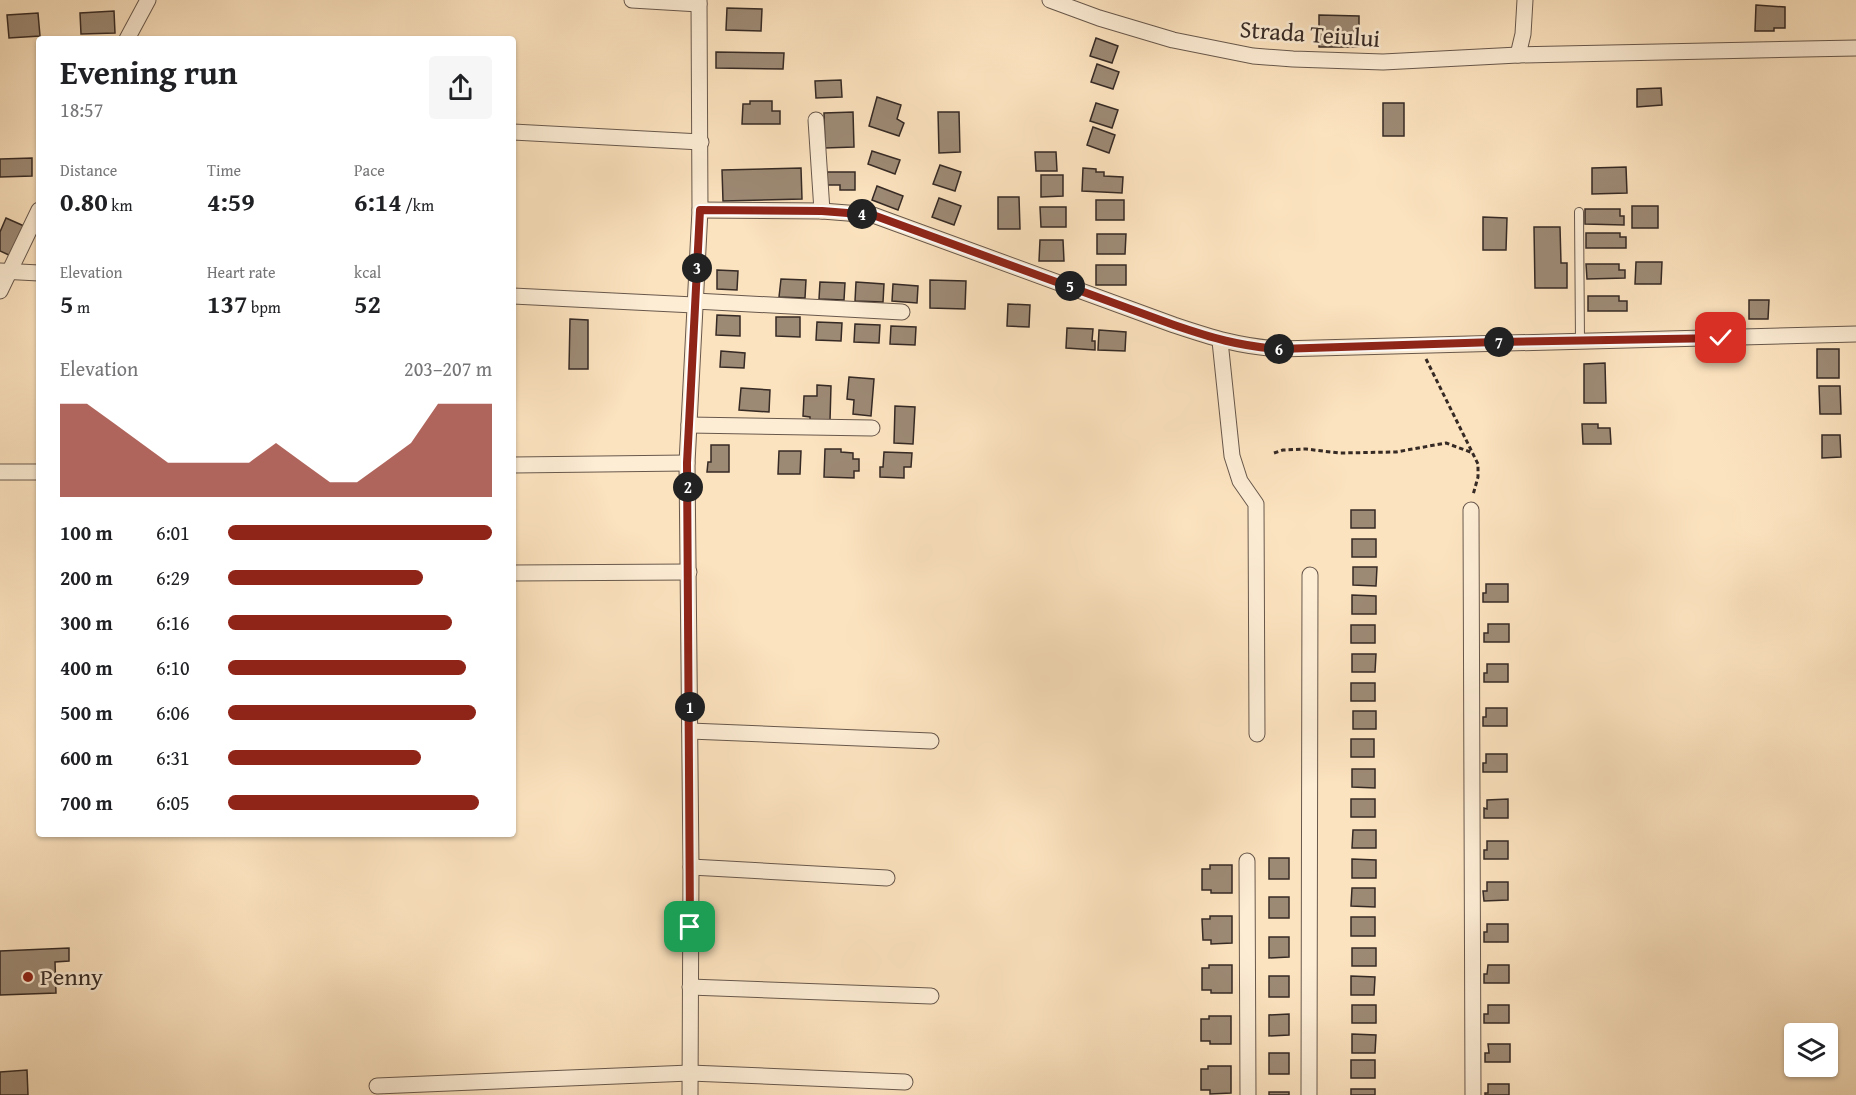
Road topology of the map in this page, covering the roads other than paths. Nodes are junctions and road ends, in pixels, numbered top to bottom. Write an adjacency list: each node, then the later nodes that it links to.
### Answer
1 (148, 0): 6 (street)
2 (632, 0): 5 (street)
3 (1050, 0): 8 (street, Strada Teiului)
4 (1525, 0): 8 (street)
5 (699, 2): 11 (street)
6 (129, 36)
7 (1856, 48): 8 (street, Strada Teiului)
8 (1518, 55)
9 (816, 120): 13 (street)
10 (516, 132): 11 (street)
11 (701, 142): 12 (street)
12 (700, 210): 13 (street); 20 (street)
13 (822, 211): 23 (street)
14 (1579, 212): 24 (lane)
15 (36, 215): 16 (street)
16 (4, 272): 17 (street); 18 (street)
17 (36, 273)
18 (0, 291)
19 (516, 296): 20 (street)
20 (694, 303): 21 (street); 25 (street)
21 (902, 312)
22 (1856, 334): 24 (street)
23 (1220, 341): 24 (street); 36 (street)
24 (1580, 341)
25 (689, 425): 26 (street); 27 (street)
26 (872, 429)
27 (687, 463): 28 (street); 32 (street)
28 (516, 465)
29 (0, 472): 30 (street)
30 (36, 472)
31 (1471, 510): 49 (street)
32 (688, 572): 33 (street); 35 (street)
33 (516, 573)
34 (1310, 575): 48 (street)
35 (690, 731): 37 (street); 39 (street)
36 (1257, 734)
37 (931, 741)
38 (1247, 861): 47 (street)
39 (691, 867): 40 (street); 41 (street)
40 (887, 878)
41 (690, 987): 42 (street); 43 (street)
42 (931, 996)
43 (690, 1073): 44 (street); 45 (street); 46 (street)
44 (905, 1082)
45 (377, 1086)
46 (690, 1095)
47 (1248, 1095)
48 (1309, 1095)
49 (1473, 1095)

